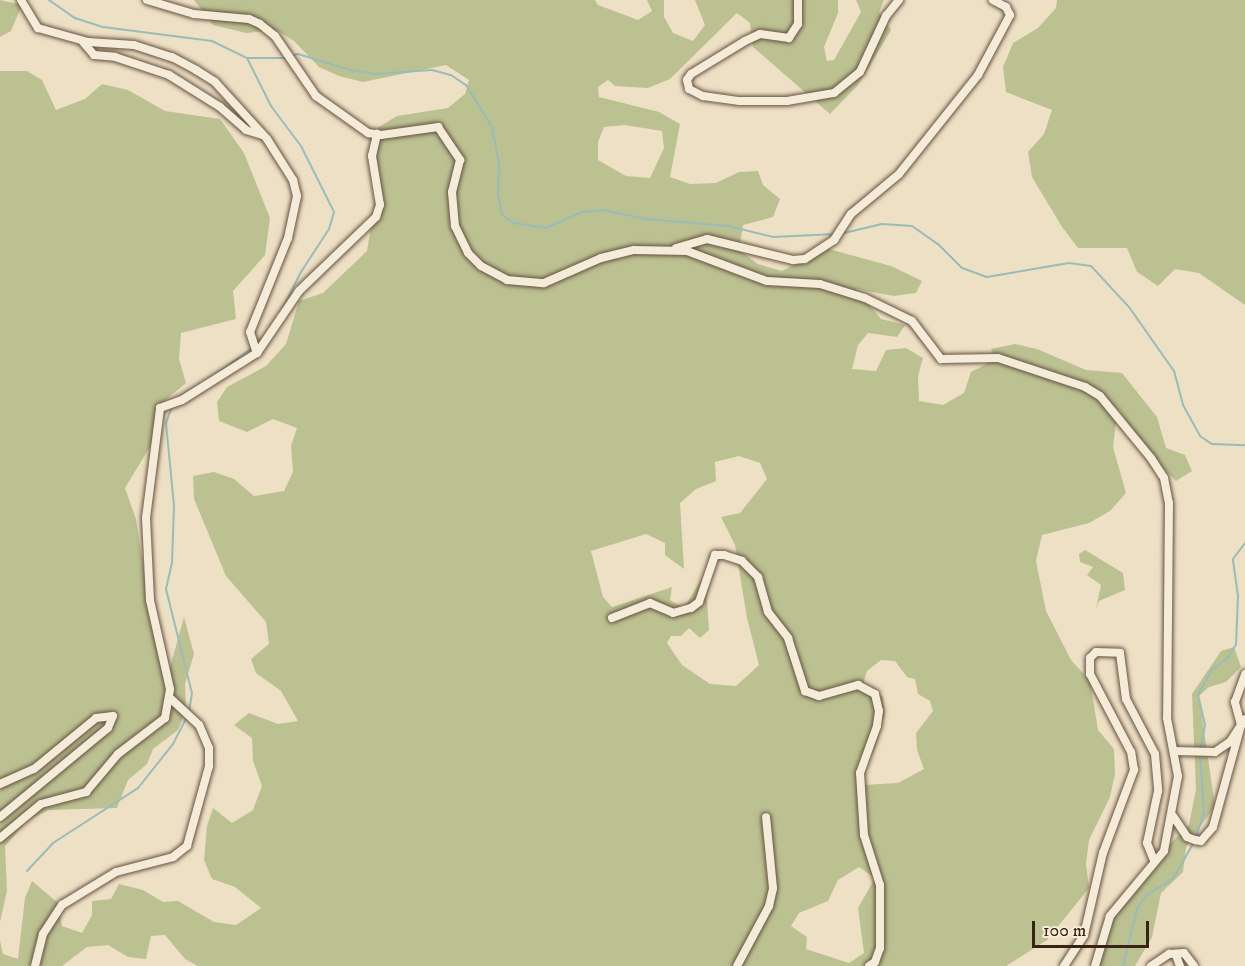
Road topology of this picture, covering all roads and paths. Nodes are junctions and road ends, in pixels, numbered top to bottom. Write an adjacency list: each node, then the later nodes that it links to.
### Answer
1 (21, 0): 6 (street)
2 (147, 0): 7 (street)
3 (798, 0): 4 (street)
4 (898, 0)
5 (993, 0): 9 (street)
6 (82, 41): 8 (street); 8 (street)
7 (377, 134): 9 (street); 10 (street)
8 (263, 135): 10 (street)
9 (674, 249): 15 (street)
10 (257, 352): 13 (street)
11 (612, 618): 25 (street)
12 (1245, 674): 14 (street)
13 (170, 698): 20 (street); 23 (street)
14 (1243, 722): 15 (street); 17 (street)
15 (1177, 751): 17 (street)
16 (0, 784): 18 (street)
17 (1173, 816): 21 (street)
18 (0, 817)
19 (766, 817): 24 (street)
20 (0, 838)
21 (1154, 860): 26 (street); 27 (street)
22 (1176, 955): 28 (street); 29 (street); 30 (street)
23 (35, 966)
24 (737, 966)
25 (869, 966)
26 (1064, 966)
27 (1095, 966)
28 (1151, 966)
29 (1180, 966)
30 (1194, 966)

